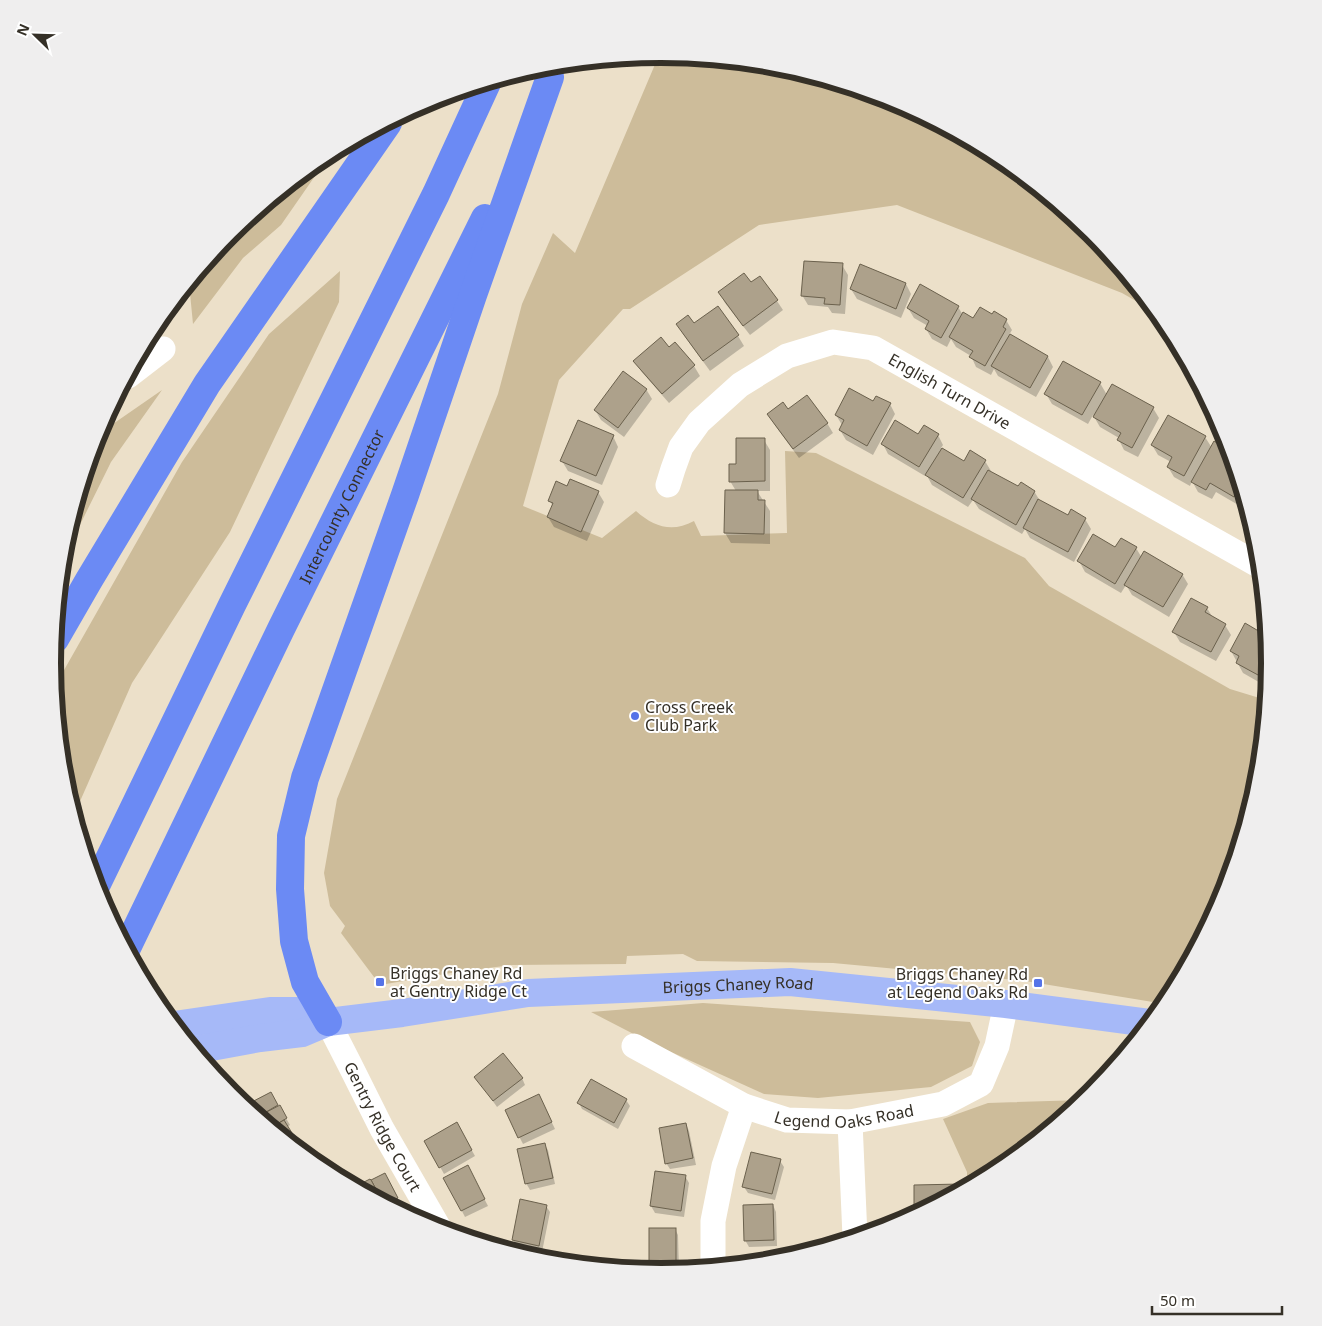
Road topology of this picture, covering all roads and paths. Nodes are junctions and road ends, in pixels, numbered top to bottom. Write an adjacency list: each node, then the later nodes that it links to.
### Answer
1 (552, 74): 11 (highway, Intercounty Connector)
2 (552, 74): 13 (highway)
3 (484, 90): 10 (highway)
4 (380, 134): 9 (highway)
5 (164, 349): 6 (street)
6 (140, 367)
7 (668, 485): 8 (street, English Turn Drive)
8 (1252, 561)
9 (63, 625)
10 (101, 876)
11 (130, 941)
12 (1006, 1004): 13 (main road, Briggs Chaney Road); 14 (main road, Briggs Chaney Road); 19 (street, Legend Oaks Road)
13 (328, 1022): 15 (main road, Briggs Chaney Road); 17 (main road, Briggs Chaney Road); 20 (street, Gentry Ridge Court)
14 (1141, 1022)
15 (182, 1024)
16 (634, 1046): 18 (street, Legend Oaks Road)
17 (202, 1049)
18 (744, 1106): 19 (street, Legend Oaks Road); 22 (street)
19 (850, 1122): 21 (street)
20 (433, 1218)
21 (855, 1231)
22 (713, 1260)

